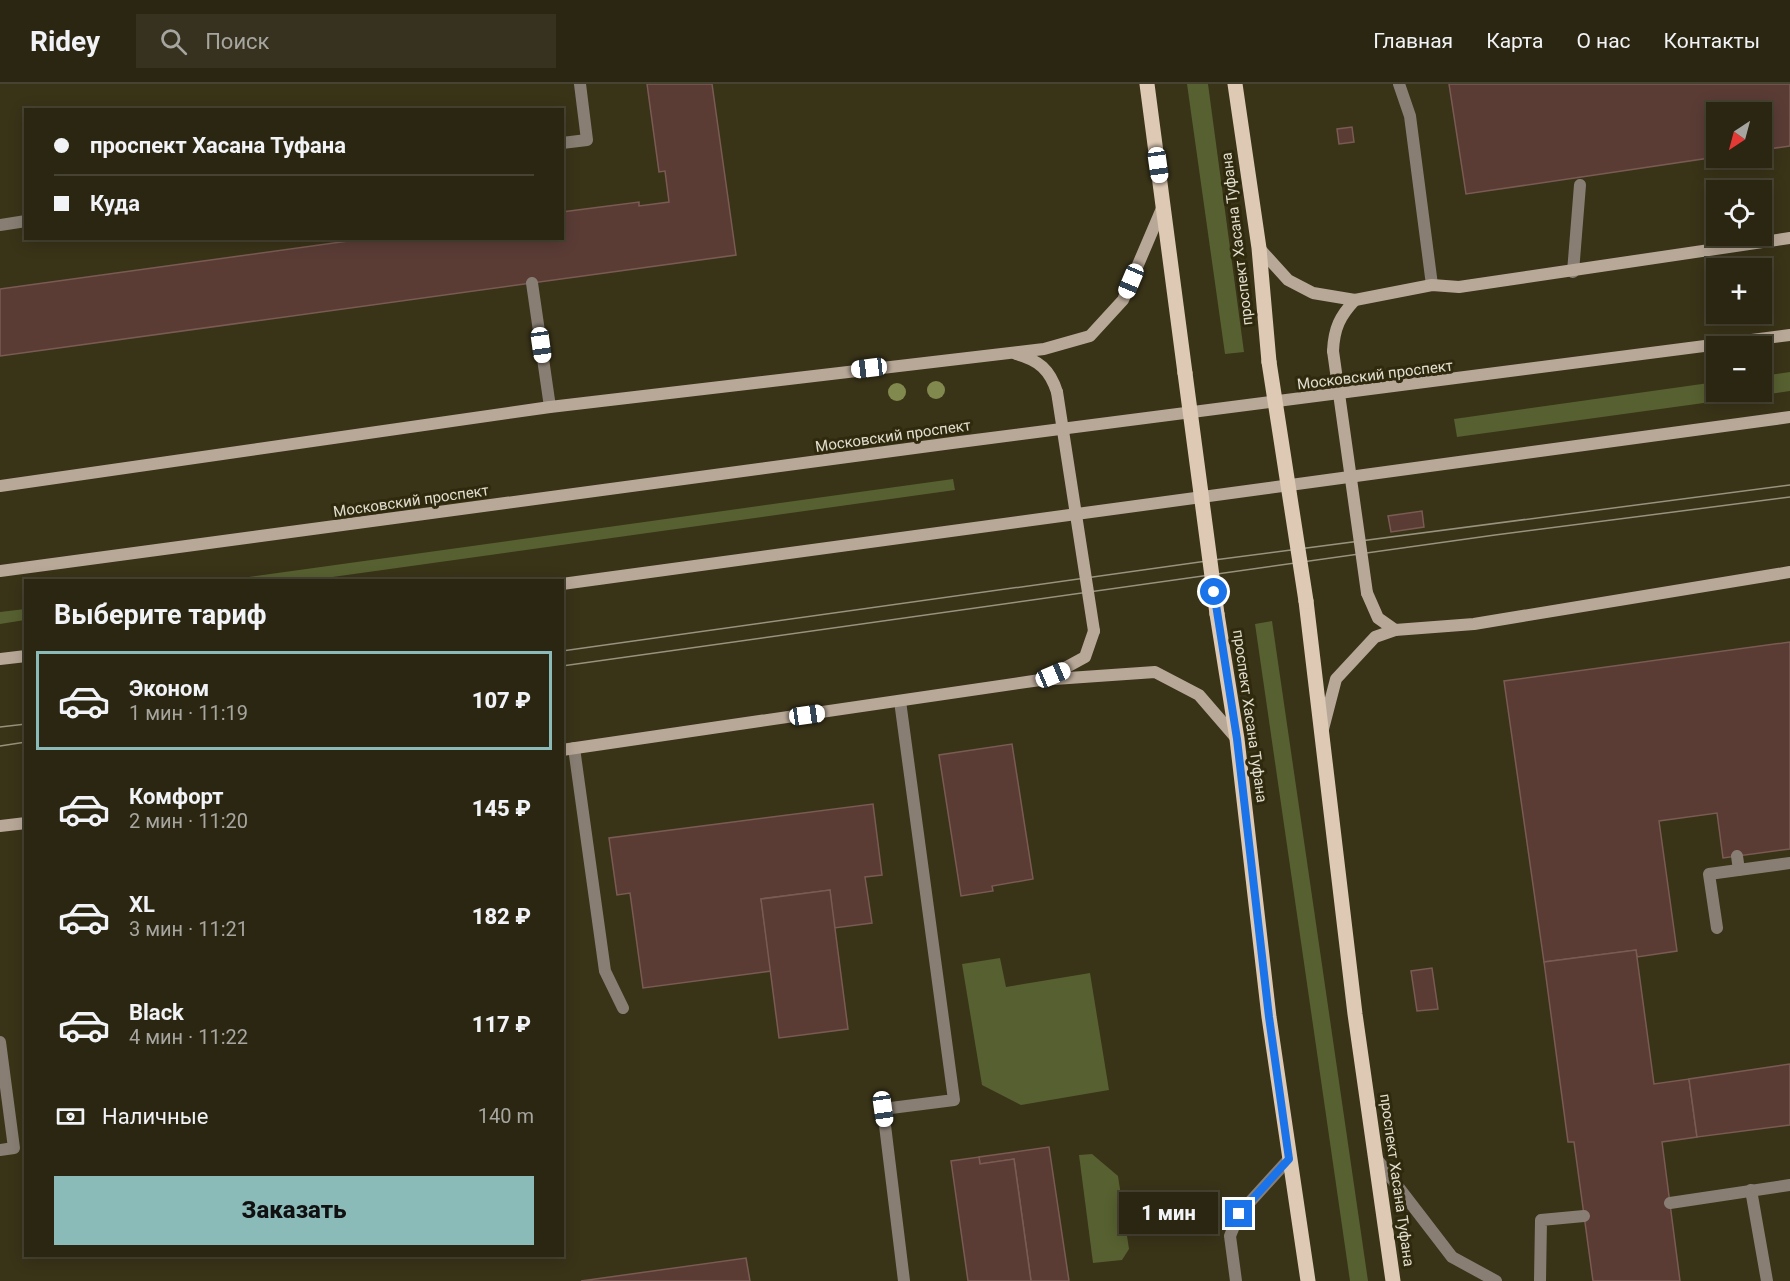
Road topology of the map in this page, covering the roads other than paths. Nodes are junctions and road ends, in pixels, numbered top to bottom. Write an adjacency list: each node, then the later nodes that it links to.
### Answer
1 (580, 84): 5 (street)
2 (1147, 84): 7 (main road, проспект Хасана Туфана)
3 (1235, 84): 11 (main road, проспект Хасана Туфана)
4 (1400, 84): 14 (street)
5 (564, 143)
6 (1580, 185): 12 (street)
7 (1163, 206): 17 (main road); 30 (main road, проспект Хасана Туфана, bridge)
8 (24, 221): 9 (street)
9 (0, 225)
10 (1790, 238): 12 (main road)
11 (1259, 248): 15 (main road); 29 (main road, проспект Хасана Туфана, bridge)
12 (1573, 272): 14 (main road)
13 (532, 283): 18 (street)
14 (1432, 285): 15 (main road)
15 (1355, 300): 24 (main road, bridge)
16 (1790, 335): 21 (main road, Московский проспект)
17 (1006, 351): 18 (main road); 27 (main road, bridge)
18 (550, 407): 20 (main road)
19 (1790, 417): 23 (main road)
20 (0, 486)
21 (0, 571)
22 (1790, 572): 24 (main road)
23 (564, 584)
24 (1395, 630): 29 (main road)
25 (24, 656): 26 (main road)
26 (0, 659)
27 (1040, 680): 28 (main road); 30 (main road)
28 (900, 701): 31 (main road); 44 (street)
29 (1323, 730): 41 (main road, проспект Хасана Туфана)
30 (1237, 739): 42 (main road, проспект Хасана Туфана)
31 (568, 749): 38 (street)
32 (24, 823): 33 (main road)
33 (0, 826)
34 (1737, 856): 36 (street)
35 (1790, 863): 36 (street)
36 (1739, 870): 37 (street)
37 (1717, 928)
38 (623, 1008)
39 (0, 1042): 40 (street)
40 (0, 1150)
41 (1376, 1158): 52 (main road, проспект Хасана Туфана); 53 (street)
42 (1289, 1159): 50 (street); 51 (main road, проспект Хасана Туфана)
43 (1790, 1185): 45 (street)
44 (894, 1188): 46 (street); 49 (street)
45 (1751, 1190): 47 (street); 55 (street)
46 (885, 1202)
47 (1670, 1203)
48 (1584, 1216): 54 (street)
49 (904, 1281)
50 (1236, 1281)
51 (1308, 1281)
52 (1393, 1281)
53 (1496, 1281)
54 (1540, 1281)
55 (1767, 1281)

